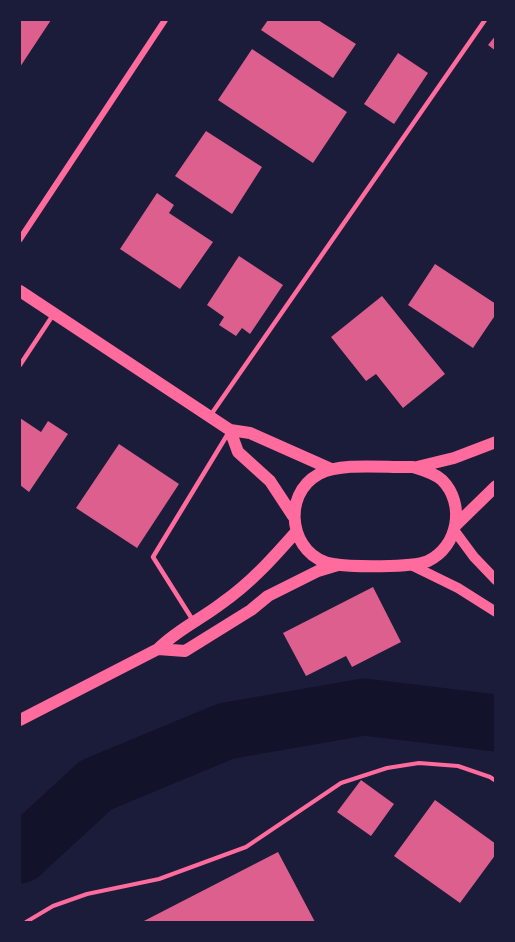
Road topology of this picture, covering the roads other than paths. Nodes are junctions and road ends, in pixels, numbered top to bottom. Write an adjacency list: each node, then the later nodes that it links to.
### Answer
1 (165, 20): 3 (street)
2 (485, 20): 7 (lane)
3 (20, 239)
4 (20, 291): 5 (main road)
5 (54, 314): 6 (lane); 7 (main road)
6 (20, 365)
7 (210, 416): 8 (main road)
8 (230, 430): 11 (main road); 13 (main road); 20 (lane)
9 (495, 442): 10 (main road)
10 (413, 468): 11 (main road); 14 (main road)
11 (331, 469): 13 (main road)
12 (495, 486): 14 (main road)
13 (293, 516): 15 (main road)
14 (455, 528): 17 (main road); 18 (street)
15 (296, 532): 16 (main road); 20 (main road)
16 (339, 565): 17 (main road); 21 (main road)
17 (411, 565): 19 (street)
18 (495, 580)
19 (495, 612)
20 (194, 622): 21 (main road)
21 (158, 649): 22 (main road)
22 (20, 720)

